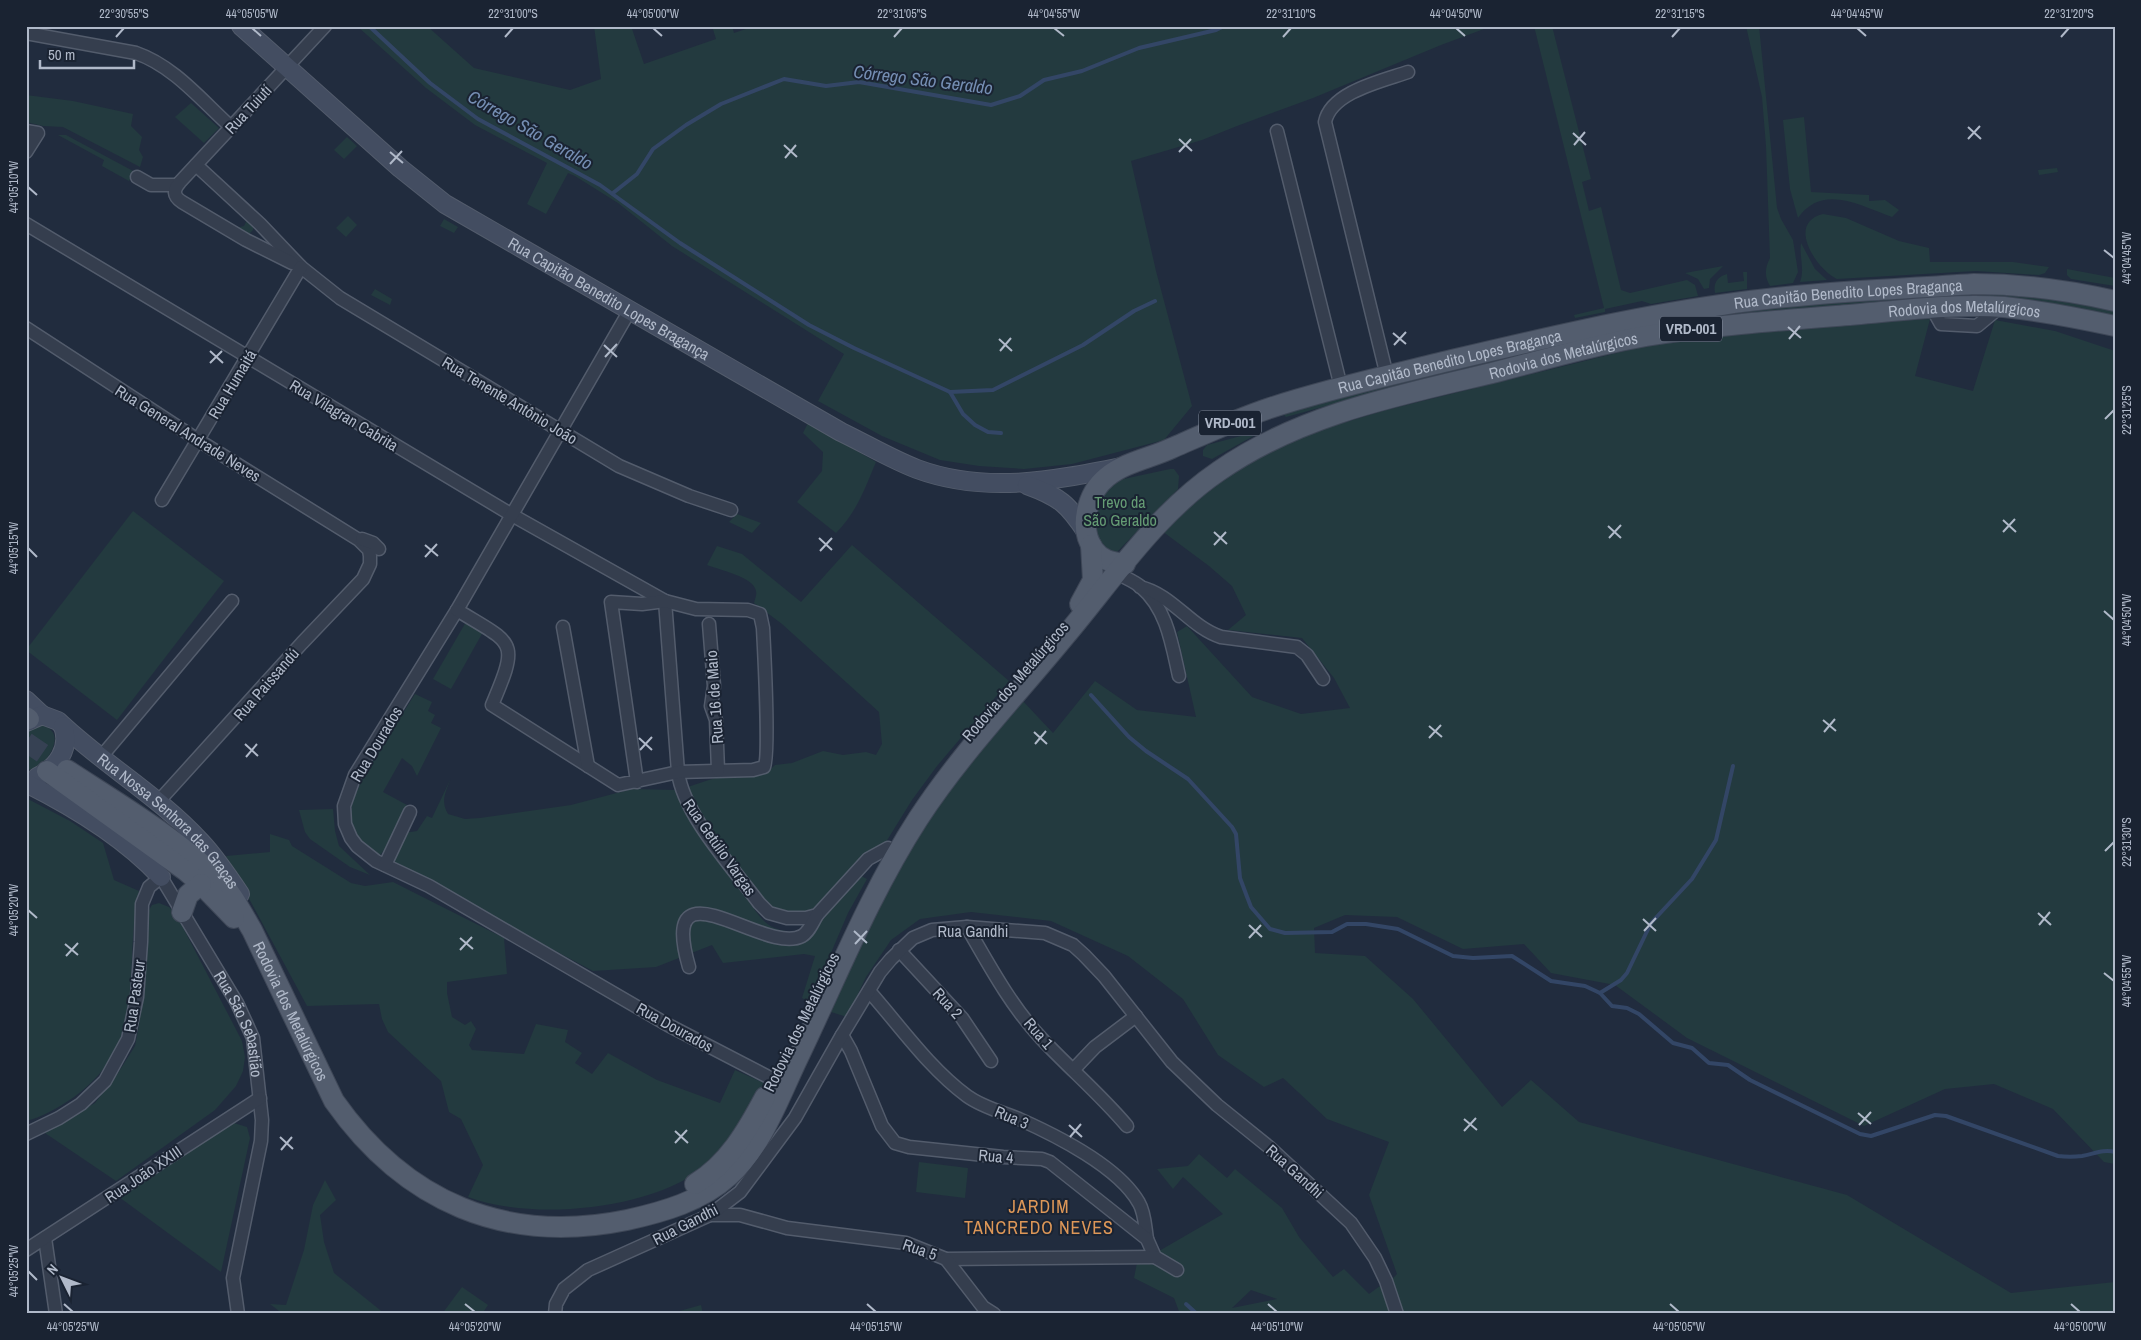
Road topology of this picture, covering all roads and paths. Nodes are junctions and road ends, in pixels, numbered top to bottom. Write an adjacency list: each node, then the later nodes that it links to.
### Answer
1 (241, 26): 4 (main road, Rua Capitão Benedito Lopes Bragança)
2 (325, 26): 4 (street, Rua Tuiutí)
3 (26, 33): 6 (street)
4 (286, 68): 6 (street, Rua Tuiutí); 18 (main road, Rua Capitão Benedito Lopes Bragança)
5 (1408, 72): 22 (street)
6 (231, 127): 10 (street, Rua Tuiutí)
7 (1277, 131): 23 (street)
8 (32, 132): 9 (street)
9 (26, 152)
10 (196, 165): 12 (street, Rua Tuiutí); 14 (street, Rua Tenente Antônio João)
11 (137, 177): 12 (street)
12 (176, 190): 15 (street, Rua Tenente Antônio João)
13 (26, 224): 21 (street, Rua Vilagran Cabrita)
14 (260, 224): 15 (street); 16 (street, Rua Tenente Antônio João)
15 (246, 240): 16 (street, Rua Tenente Antônio João)
16 (301, 267): 21 (street, Rua Humaitá); 24 (street, Rua Tenente Antônio João)
17 (2115, 301): 22 (main road, Rua Capitão Benedito Lopes Bragança / VRD-001)
18 (630, 310): 24 (street, Rua Dourados); 27 (main road, Rua Capitão Benedito Lopes Bragança)
19 (2115, 326): 35 (main road, Rodovia dos Metalúrgicos / VRD-001)
20 (28, 334): 25 (street, Rua General Andrade Neves)
21 (248, 357): 25 (street, Rua Humaitá); 30 (street, Rua Vilagran Cabrita)
22 (1387, 376): 23 (main road, Rua Capitão Benedito Lopes Bragança / VRD-001)
23 (1340, 387): 26 (main road, Rua Capitão Benedito Lopes Bragança / VRD-001)
24 (561, 432): 29 (street, Rua Tenente Antônio João); 30 (street, Rua Dourados)
25 (198, 440): 28 (street, Rua Humaitá); 31 (street, Rua General Andrade Neves)
26 (1122, 467): 27 (main road, Rua Capitão Benedito Lopes Bragança); 32 (main road, Rua Capitão Benedito Lopes Bragança / VRD-001)
27 (1024, 484): 32 (main road, Rua Capitão Benedito Lopes Bragança)
28 (162, 500)
29 (730, 510)
30 (512, 515): 37 (street, Rua Vilagran Cabrita); 39 (street, Rua Dourados)
31 (352, 536): 33 (street, Rua General Andrade Neves); 34 (street, Rua General Andrade Neves)
32 (1089, 539): 35 (main road); 57 (main road, Rodovia dos Metalúrgicos / VRD-001)
33 (379, 549)
34 (370, 564): 55 (street, Rua Paissandú)
35 (1121, 568): 36 (street); 76 (main road, Rodovia dos Metalúrgicos)
36 (1140, 587): 42 (street); 43 (street)
37 (665, 600): 49 (street); 50 (street, Rua Getúlio Vargas); 52 (street)
38 (232, 601): 46 (street)
39 (456, 610): 47 (street); 58 (street, Rua Dourados)
40 (709, 624): 49 (street, Rua 16 de Maio)
41 (562, 627): 47 (street)
42 (1179, 676)
43 (1323, 679)
44 (30, 715): 45 (main road, Rua Nossa Senhora das Graças)
45 (63, 726): 46 (main road, Rua Nossa Senhora das Graças); 51 (main road)
46 (101, 757): 55 (main road, Rua Nossa Senhora das Graças)
47 (588, 766): 52 (street)
48 (67, 770): 64 (main road, Rodovia dos Metalúrgicos)
49 (718, 770): 50 (street)
50 (678, 772): 52 (street); 62 (street, Rua Getúlio Vargas)
51 (39, 775): 54 (main road, Rua São Sebastião); 60 (main road)
52 (637, 782)
53 (26, 783): 54 (main road, Rua São Sebastião)
54 (59, 800): 59 (main road, Rua São Sebastião)
55 (158, 802): 64 (main road, Rua Nossa Senhora das Graças)
56 (410, 812): 58 (street)
57 (888, 848): 62 (street); 72 (main road, Rodovia dos Metalúrgicos / VRD-001)
58 (385, 865): 72 (street, Rua Dourados)
59 (160, 877): 61 (street, Rua São Sebastião); 75 (street, Rua Pasteur)
60 (201, 884): 61 (main road); 64 (main road)
61 (182, 912): 73 (street, Rua São Sebastião)
62 (817, 915): 66 (street)
63 (967, 927): 65 (street, Rua Gandhi); 68 (street, Rua Gandhi); 71 (street, Rua 1)
64 (252, 930): 78 (main road, Rodovia dos Metalúrgicos)
65 (899, 950): 67 (street, Rua Gandhi); 70 (street, Rua 2)
66 (689, 966)
67 (869, 990): 69 (street, Rua Gandhi); 80 (street, Rua 3)
68 (1136, 1016): 71 (street); 89 (street, Rua Gandhi)
69 (842, 1035): 77 (street, Rua Gandhi); 80 (street, Rua 4)
70 (991, 1061)
71 (1074, 1069): 74 (street, Rua 1)
72 (774, 1080): 78 (main road, Rodovia dos Metalúrgicos / VRD-001)
73 (260, 1098): 79 (street, Rua João XXIII); 86 (street, Rua São Sebastião)
74 (1127, 1126)
75 (26, 1134)
76 (707, 1192): 77 (street); 78 (main road, Rodovia dos Metalúrgicos)
77 (710, 1215): 83 (street, Rua 5); 87 (street, Rua Gandhi)
78 (528, 1224)
79 (45, 1238): 81 (street, Rua João XXIII); 85 (street)
80 (1147, 1239): 82 (street, Rua 4)
81 (26, 1250)
82 (1156, 1257): 83 (street, Rua 5); 84 (street)
83 (946, 1258): 88 (street)
84 (1177, 1270)
85 (56, 1314)
86 (238, 1314)
87 (555, 1314)
88 (994, 1314)
89 (1397, 1314)

